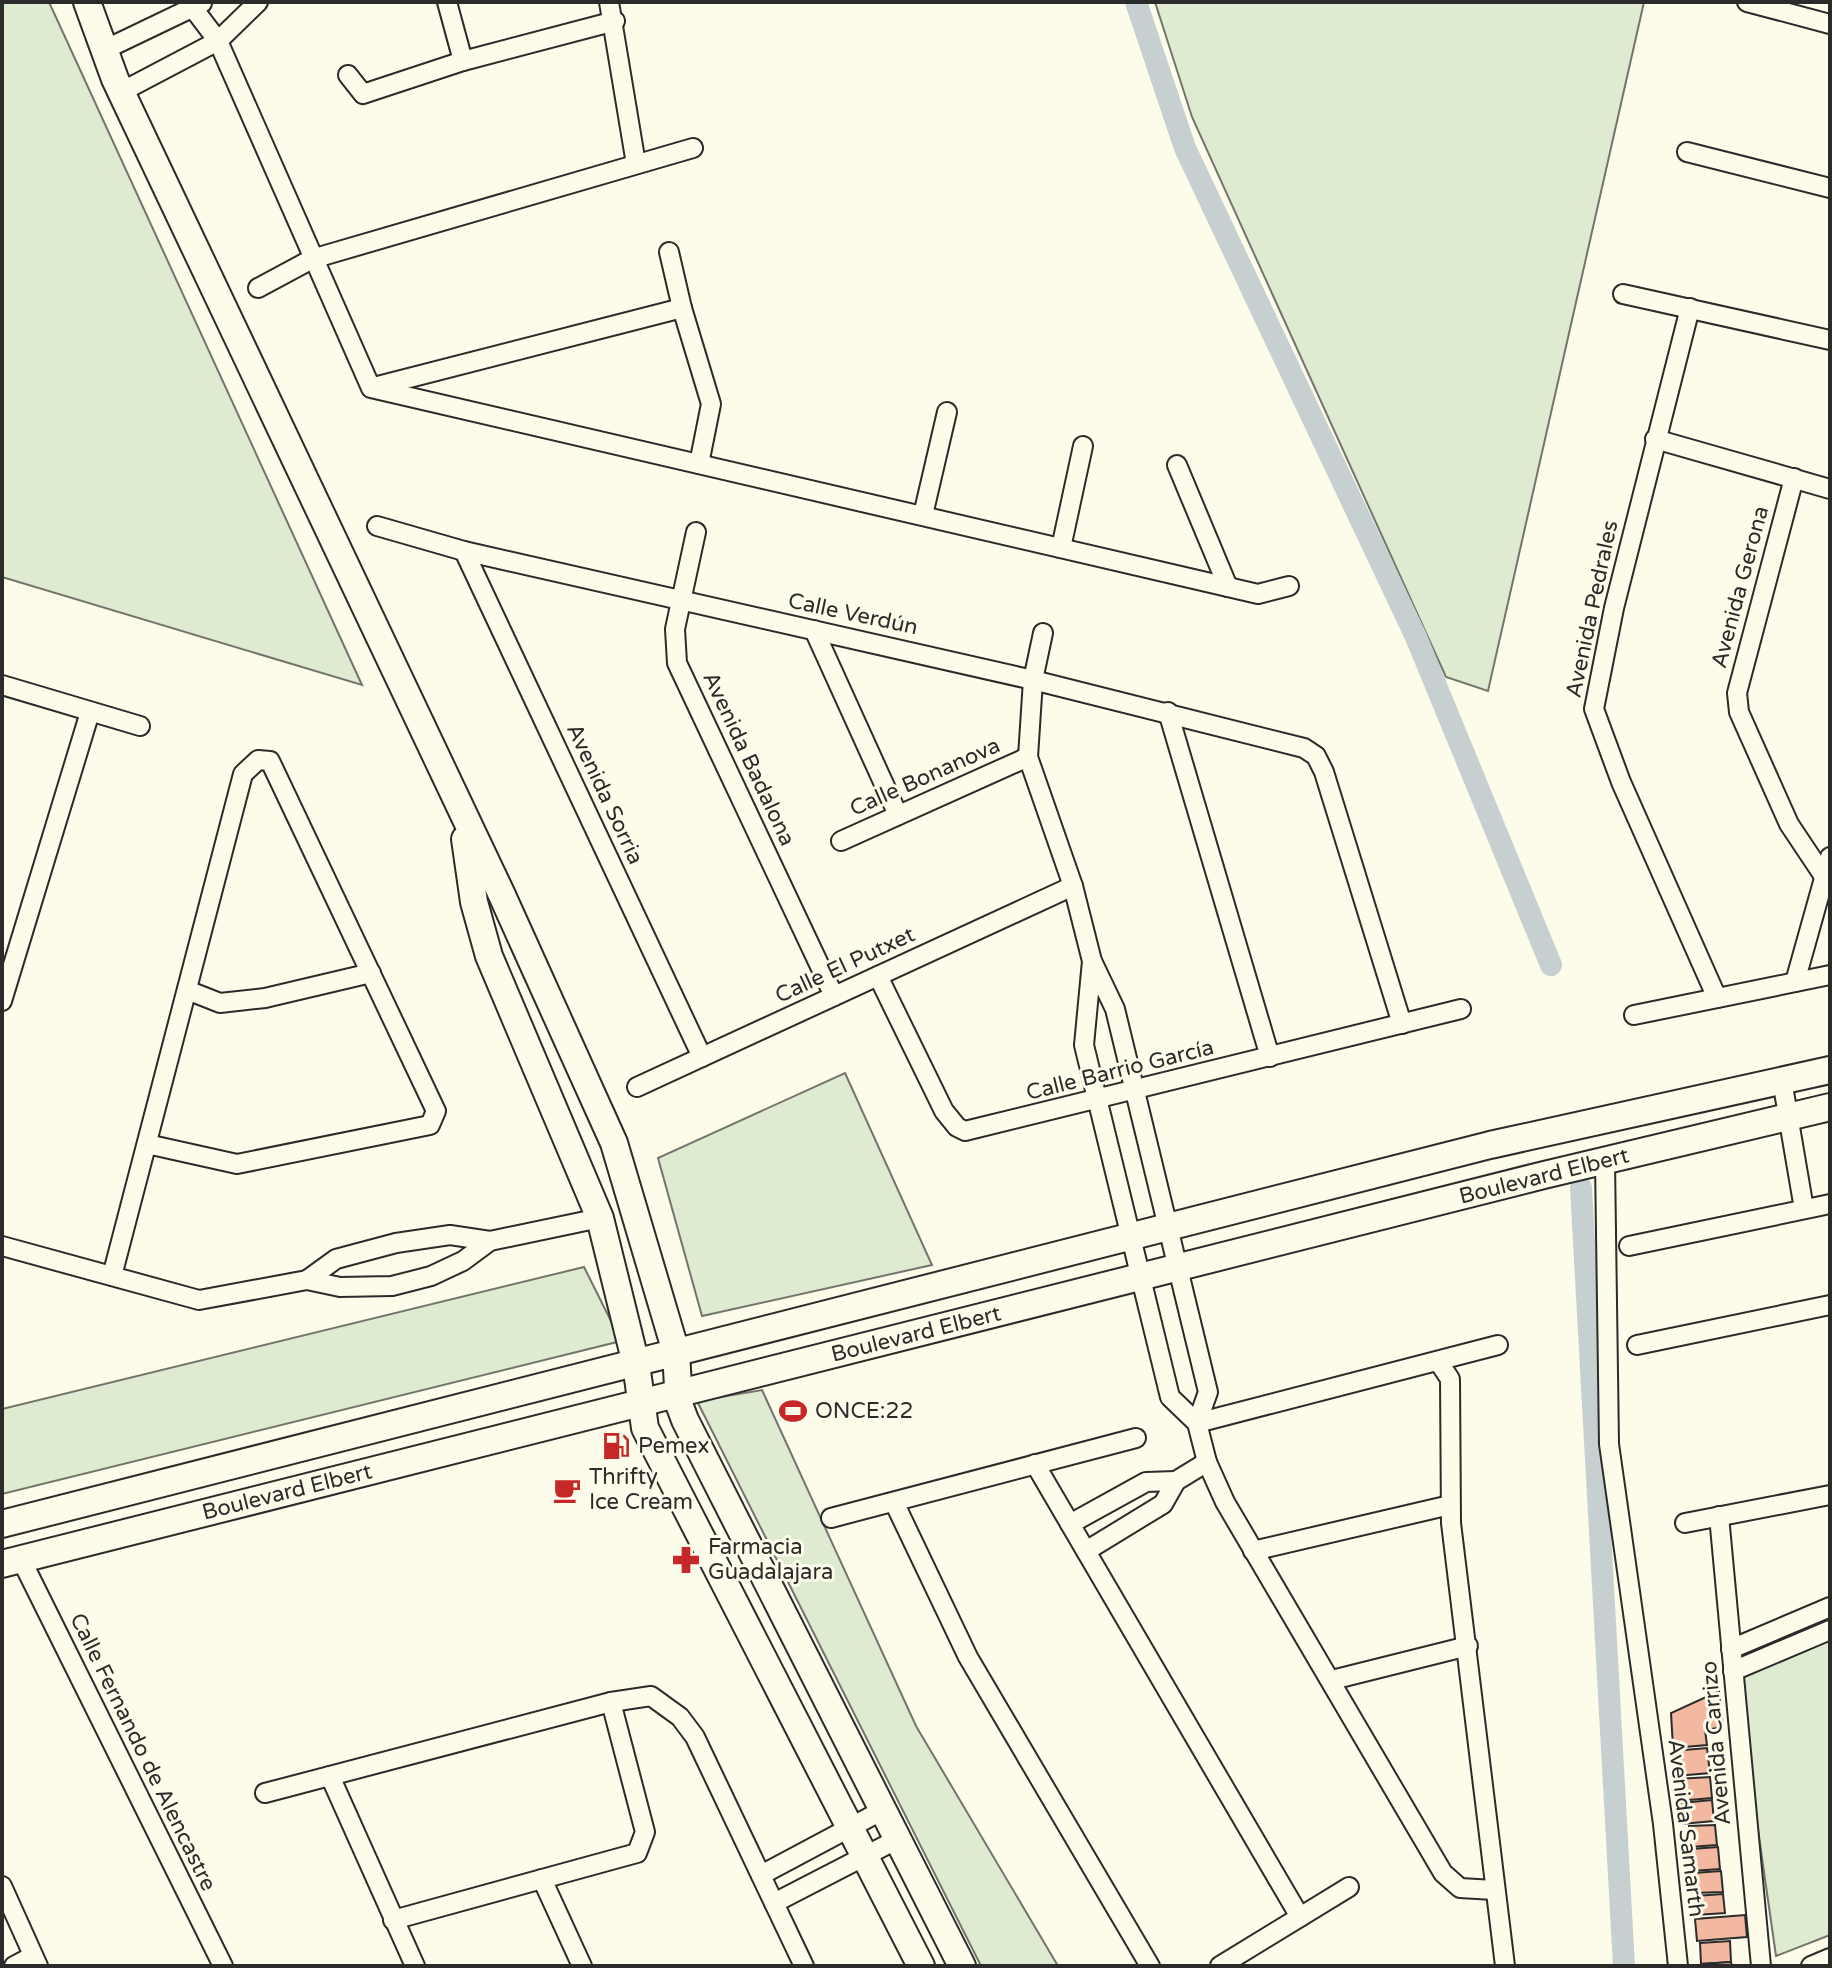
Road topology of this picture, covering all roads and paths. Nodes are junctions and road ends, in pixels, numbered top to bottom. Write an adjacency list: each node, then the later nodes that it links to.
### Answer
1 (87, 2): 10 (street)
2 (258, 2): 9 (street)
3 (447, 2): 11 (street)
4 (609, 2): 7 (street)
5 (1747, 2): 8 (street)
6 (199, 5): 9 (street); 10 (street)
7 (615, 21): 11 (street); 16 (street)
8 (1830, 24)
9 (218, 41): 13 (street); 19 (street)
10 (104, 50): 13 (street)
11 (463, 61): 12 (street)
12 (348, 75)
13 (121, 92): 50 (street)
14 (693, 148): 16 (street)
15 (1687, 152): 17 (street)
16 (636, 164): 19 (street)
17 (1830, 188)
18 (669, 252): 22 (street)
19 (312, 259): 20 (street); 25 (street)
20 (258, 288)
21 (1623, 294): 23 (street)
22 (682, 308): 25 (street); 29 (street)
23 (1690, 308): 24 (street); 27 (street, Avenida Pedrales)
24 (1830, 340)
25 (371, 388): 29 (street)
26 (947, 412): 33 (street)
27 (1655, 439): 31 (street); 64 (street, Avenida Pedrales)
28 (1083, 446): 36 (street)
29 (699, 464): 33 (street)
30 (1177, 465): 39 (street)
31 (1794, 478): 32 (street); 53 (street, Avenida Gerona)
32 (1830, 489)
33 (923, 515): 36 (street)
34 (377, 526): 37 (street, Calle Verdún)
35 (696, 532): 40 (street, Avenida Badalona)
36 (1061, 548): 39 (street)
37 (464, 551): 40 (street, Calle Verdún); 69 (street, Avenida Sorria)
38 (1289, 586): 39 (street)
39 (1228, 587)
40 (682, 603): 41 (street, Calle Verdún); 63 (street, Avenida Badalona)
41 (814, 630): 43 (street, Calle Verdún); 49 (street)
42 (1043, 633): 43 (street)
43 (1033, 680): 46 (street, Calle Verdún); 48 (street)
44 (2, 685): 45 (street)
45 (90, 712): 47 (street); 65 (street)
46 (1168, 712): 68 (street, Calle Verdún); 70 (street)
47 (140, 726)
48 (1028, 757): 49 (street, Calle Bonanova); 54 (street)
49 (898, 815): 51 (street, Calle Bonanova)
50 (462, 817): 55 (street); 56 (street)
51 (841, 841)
52 (1830, 857): 53 (street)
53 (1825, 878): 61 (street)
54 (1073, 886): 57 (street); 60 (street, Calle El Putxet)
55 (501, 893): 56 (street); 95 (street)
56 (474, 902): 82 (street)
57 (1092, 961): 74 (street); 75 (street)
58 (371, 973): 62 (street); 62 (street); 78 (street)
59 (1830, 975): 61 (street)
60 (878, 976): 63 (street, Calle El Putxet); 75 (street, Calle Barrio García)
61 (1795, 982): 64 (street)
62 (187, 990): 78 (street)
63 (834, 996): 69 (street, Calle El Putxet)
64 (1717, 998): 67 (street)
65 (2, 1001)
66 (1461, 1009): 68 (street, Calle Barrio García)
67 (1634, 1015)
68 (1402, 1024): 70 (street, Calle Barrio García)
69 (702, 1057): 73 (street, Calle El Putxet)
70 (1270, 1057): 74 (street, Calle Barrio García)
71 (1830, 1070): 72 (street, Boulevard Elbert)
72 (1782, 1080): 77 (street); 83 (street, Boulevard Elbert)
73 (637, 1087)
74 (1135, 1091): 75 (street, Calle Barrio García); 83 (street)
75 (1098, 1100): 84 (street)
76 (1830, 1107): 77 (street, Boulevard Elbert)
77 (1788, 1115): 79 (street, Boulevard Elbert); 81 (street)
78 (147, 1144): 89 (street)
79 (1605, 1161): 88 (street, Boulevard Elbert); 149 (street, Avenida Samarth)
80 (1830, 1204): 81 (street)
81 (1804, 1209): 87 (street)
82 (600, 1218): 85 (street); 97 (street)
83 (1169, 1230): 84 (street, Boulevard Elbert); 88 (street)
84 (1131, 1239): 90 (street); 95 (street, Boulevard Elbert)
85 (490, 1241): 91 (street); 91 (street)
86 (2, 1246): 89 (street)
87 (1629, 1246)
88 (1178, 1268): 90 (street, Boulevard Elbert); 100 (street)
89 (112, 1276): 91 (street)
90 (1141, 1278): 98 (street, Boulevard Elbert); 100 (street)
91 (307, 1280)
92 (1830, 1305): 94 (street)
93 (1498, 1345): 96 (street)
94 (1637, 1345)
95 (676, 1352): 97 (street, Boulevard Elbert); 98 (street)
96 (1438, 1361): 100 (street); 107 (street)
97 (636, 1364): 99 (street); 110 (street, Boulevard Elbert)
98 (678, 1394): 99 (street, Boulevard Elbert); 125 (street)
99 (639, 1402): 115 (street, Boulevard Elbert); 126 (street)
100 (1197, 1423): 102 (street)
101 (1136, 1438): 103 (street)
102 (1207, 1462): 104 (street); 114 (street)
103 (1035, 1464): 106 (street); 112 (street)
104 (1176, 1481): 112 (street); 113 (street)
105 (1830, 1495): 108 (street)
106 (894, 1502): 109 (street); 146 (street)
107 (1450, 1505): 114 (street); 118 (street)
108 (1719, 1516): 111 (street); 119 (street, Avenida Carrizo)
109 (831, 1518)
110 (8, 1522): 115 (street)
111 (1685, 1523)
112 (1070, 1524): 113 (street)
113 (1086, 1551): 135 (street)
114 (1253, 1551): 121 (street)
115 (11, 1562): 140 (street, Calle Fernando de Alencastre)
116 (1830, 1607): 119 (street)
117 (1830, 1630): 120 (street)
118 (1468, 1646): 121 (street); 133 (street)
119 (1731, 1649): 120 (street, Avenida Carrizo)
120 (1733, 1671): 150 (street, Avenida Carrizo)
121 (1332, 1680): 133 (street)
122 (611, 1702): 123 (street); 129 (street); 130 (street)
123 (330, 1776): 124 (street); 136 (street)
124 (265, 1793)
125 (883, 1810): 126 (street); 127 (street)
126 (852, 1826): 128 (street); 129 (street)
127 (898, 1839): 128 (street); 145 (street)
128 (867, 1856): 134 (street); 144 (street)
129 (761, 1875): 134 (street)
130 (542, 1879): 136 (street); 142 (street)
131 (2, 1886): 138 (street)
132 (1349, 1887): 135 (street)
133 (1494, 1890): 148 (street)
134 (774, 1903): 143 (street)
135 (1300, 1917): 147 (street)
136 (393, 1920): 141 (street)
137 (1830, 1958): 151 (street)
138 (36, 1961): 139 (street)
139 (14, 1966)
140 (223, 1966)
141 (415, 1966)
142 (582, 1966)
143 (804, 1966)
144 (921, 1966)
145 (962, 1966)
146 (1150, 1966)
147 (1220, 1966)
148 (1505, 1966)
149 (1678, 1966)
150 (1761, 1966)
151 (1811, 1966)

